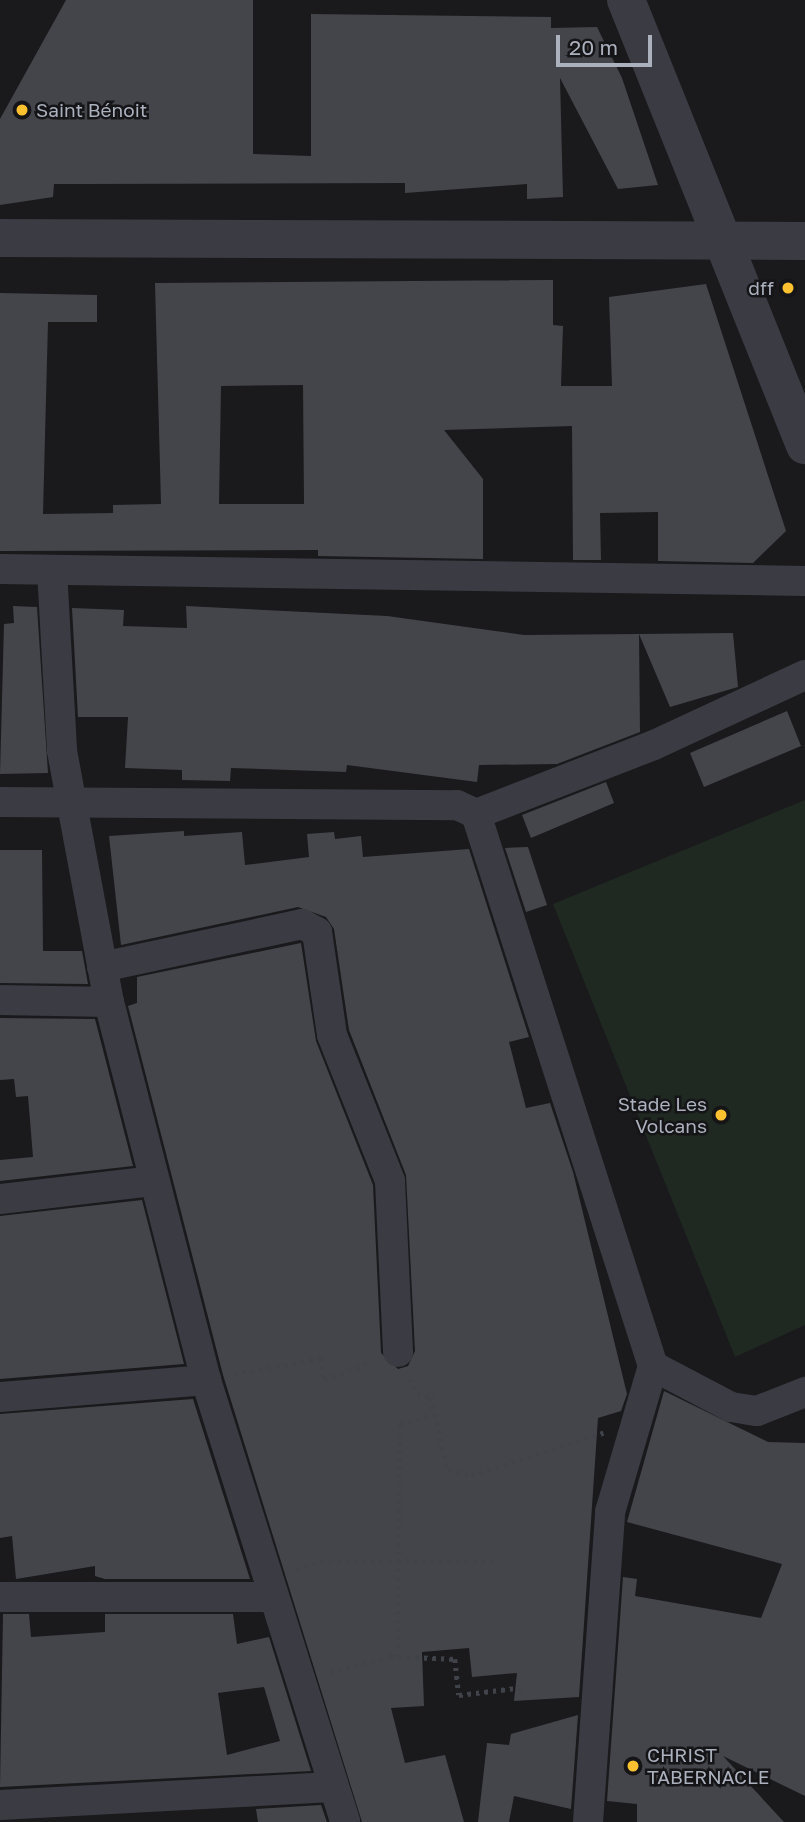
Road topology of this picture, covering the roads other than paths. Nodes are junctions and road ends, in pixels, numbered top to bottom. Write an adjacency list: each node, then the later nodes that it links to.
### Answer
1 (626, 0): 3 (street)
2 (0, 238): 3 (street)
3 (724, 241): 4 (street); 5 (street)
4 (805, 241)
5 (805, 445)
6 (0, 569): 7 (street)
7 (52, 570): 8 (street); 11 (street)
8 (805, 581)
9 (805, 675): 12 (street)
10 (0, 802): 11 (street)
11 (69, 803): 12 (street); 13 (street)
12 (476, 814): 19 (street)
13 (102, 967): 15 (street); 18 (street)
14 (0, 1000): 15 (street)
15 (109, 1002): 16 (street)
16 (155, 1181): 17 (street); 20 (street)
17 (0, 1199)
18 (398, 1352)
19 (653, 1366): 21 (street); 28 (street)
20 (206, 1380): 22 (street); 23 (street)
21 (805, 1392)
22 (0, 1398)
23 (268, 1589): 24 (street); 25 (street)
24 (0, 1597)
25 (332, 1787): 26 (street); 27 (street)
26 (0, 1805)
27 (345, 1822)
28 (588, 1822)

